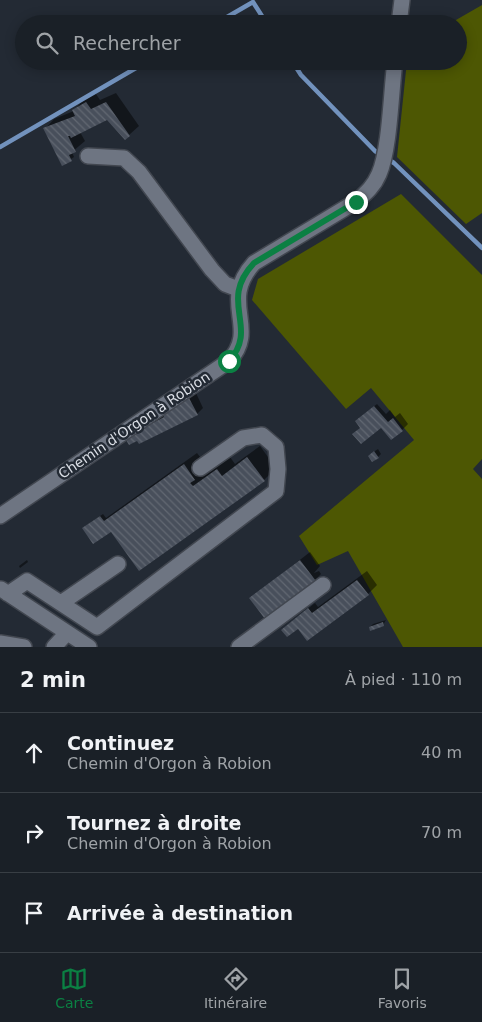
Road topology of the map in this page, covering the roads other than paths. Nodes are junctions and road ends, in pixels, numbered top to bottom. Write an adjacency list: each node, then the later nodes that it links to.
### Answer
1 (402, 0): 2 (street)
2 (400, 15)
3 (394, 70): 5 (street)
4 (88, 156): 5 (street)
5 (238, 289): 7 (street, Chemin d'Orgon à Robion)
6 (200, 468): 11 (street)
7 (0, 516)
8 (118, 564): 11 (street)
9 (323, 585): 17 (street)
10 (3, 592): 11 (street); 12 (street)
11 (61, 603)
12 (66, 634): 15 (street); 16 (street)
13 (0, 643): 14 (street)
14 (24, 647)
15 (54, 647)
16 (89, 647)
17 (238, 647)

